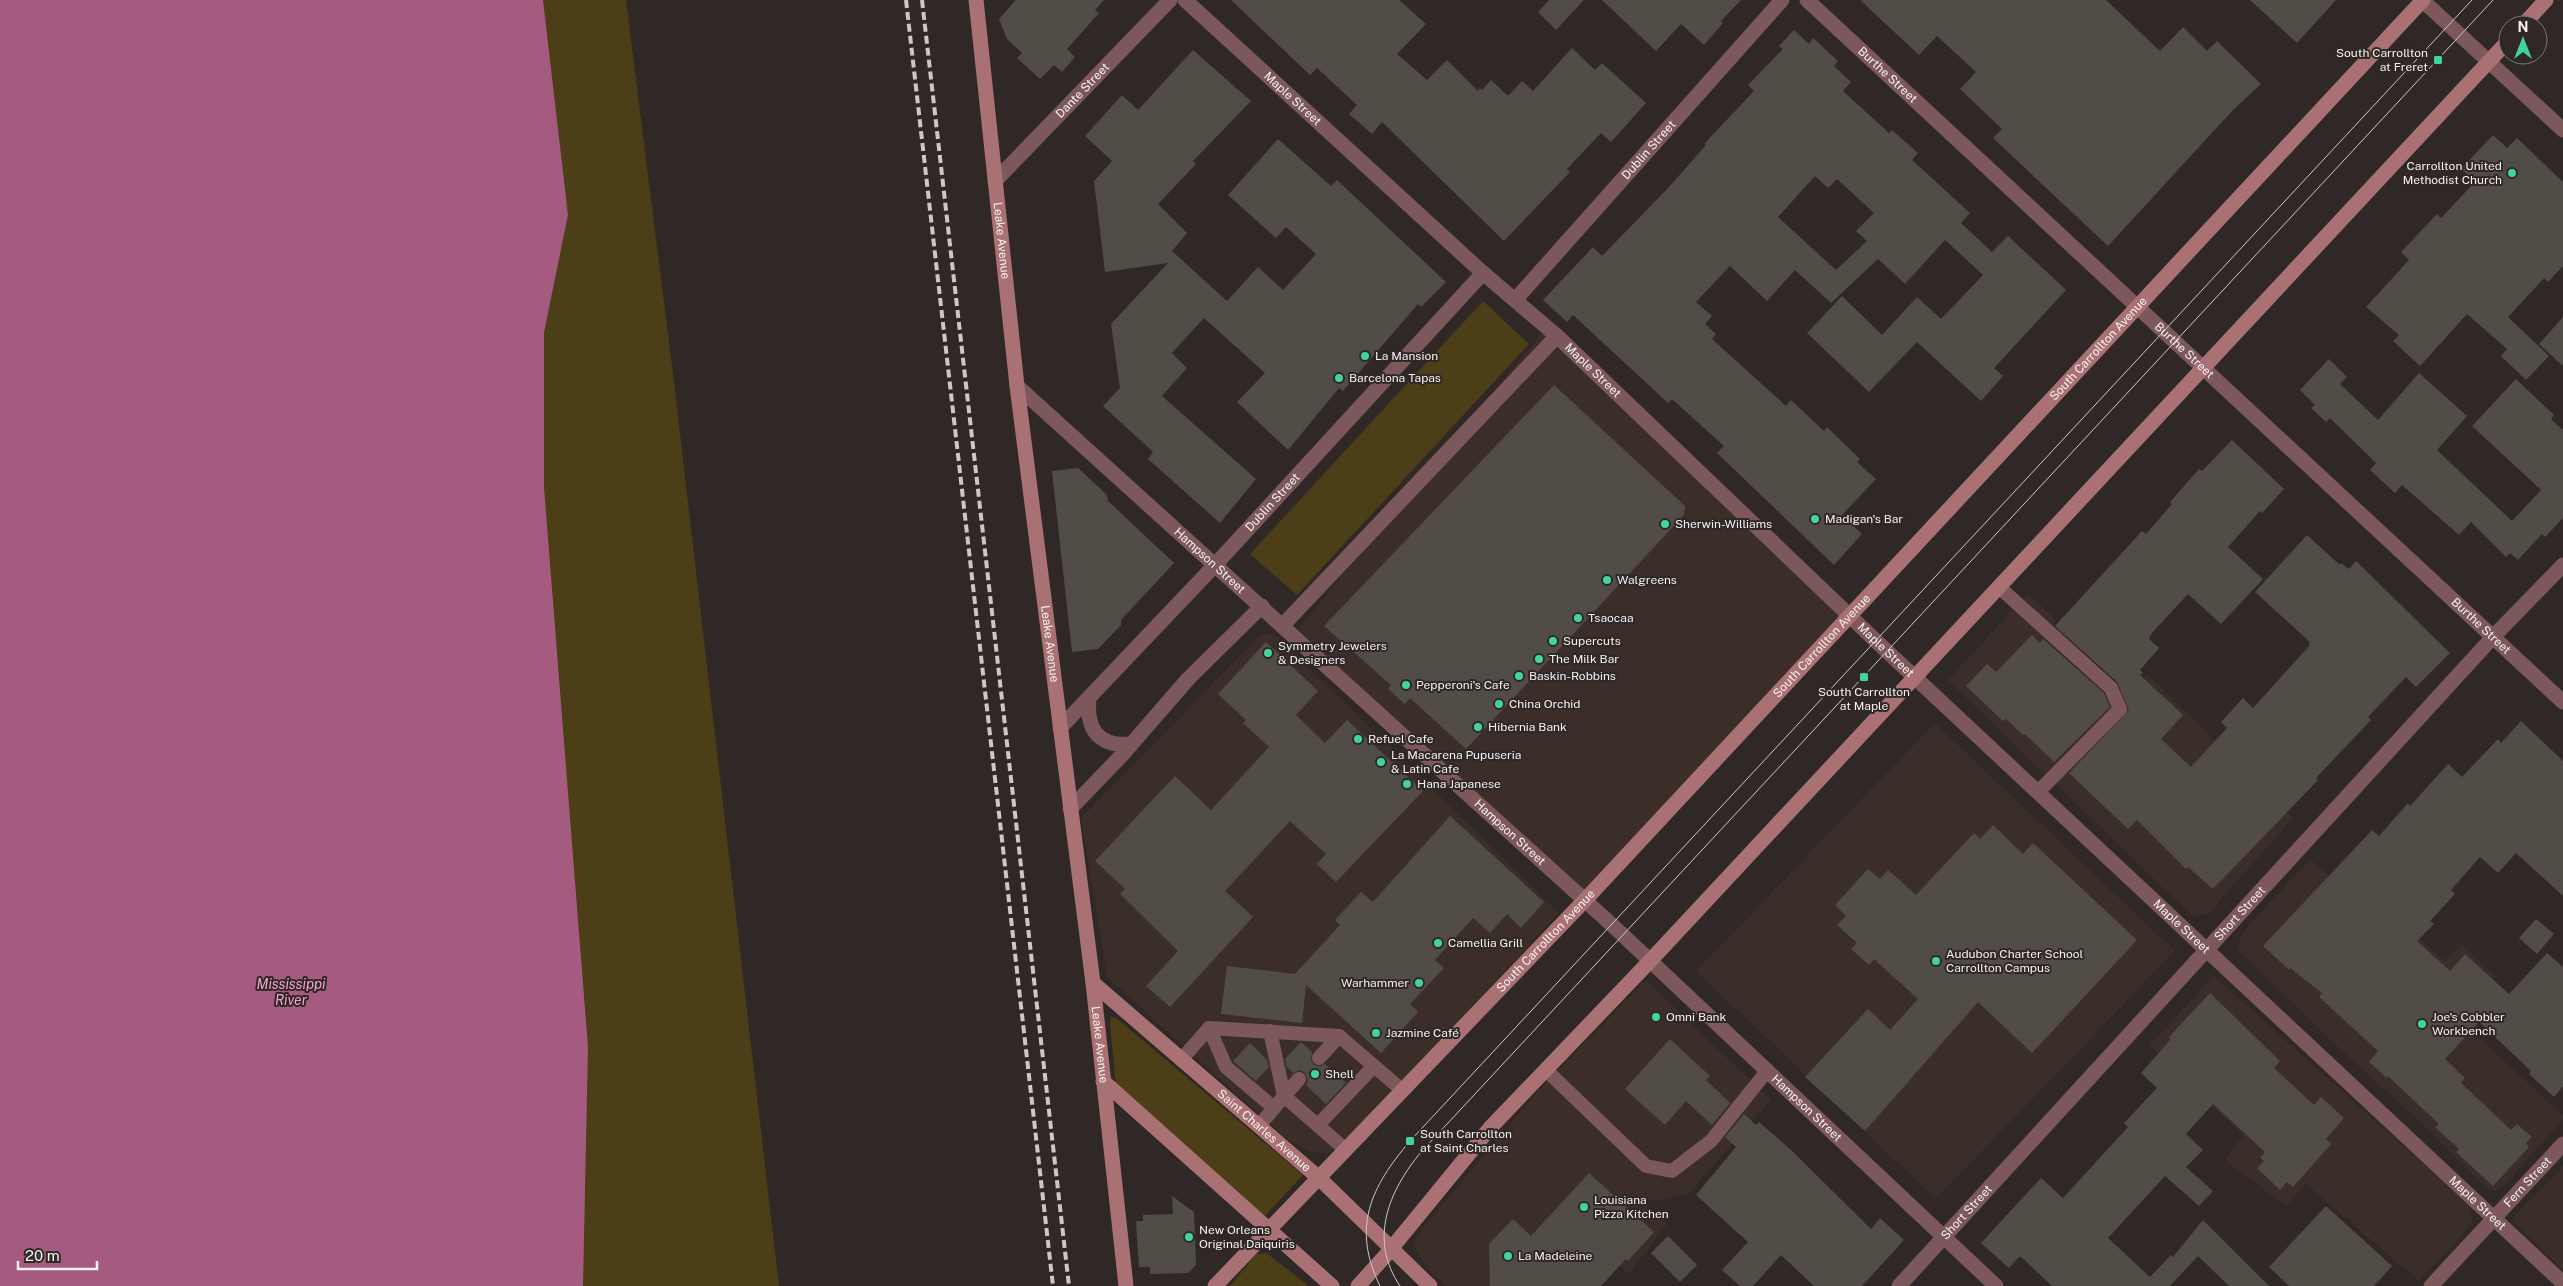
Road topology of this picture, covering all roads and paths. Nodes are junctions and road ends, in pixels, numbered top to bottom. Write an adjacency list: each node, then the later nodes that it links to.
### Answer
1 (976, 0): 12 (main road, Leake Avenue)
2 (1170, 0): 12 (street, Dante Street)
3 (1185, 0): 13 (street, Maple Street)
4 (1782, 0): 14 (street, Dublin Street)
5 (1807, 0): 15 (street, Burthe Street)
6 (2422, 0): 10 (street); 15 (main road, South Carrollton Avenue)
7 (2546, 0): 8 (main road)
8 (2532, 15)
9 (2498, 52): 10 (main road)
10 (2489, 62): 11 (street); 17 (main road)
11 (2563, 130)
12 (995, 181): 18 (main road, Leake Avenue)
13 (1483, 273): 14 (street, Maple Street); 19 (street, Dublin Street)
14 (1509, 295): 16 (street, Maple Street)
15 (2137, 308): 17 (street, Burthe Street); 23 (main road, South Carrollton Avenue)
16 (1557, 336): 23 (street, Maple Street); 24 (street)
17 (2203, 368): 21 (main road); 25 (street, Burthe Street)
18 (1017, 386): 19 (street, Hampson Street); 29 (main road, Leake Avenue)
19 (1215, 565): 22 (street, Hampson Street); 27 (street, Dublin Street)
20 (2563, 565): 25 (street, Short Street)
21 (1999, 587): 26 (main road); 31 (lane)
22 (1262, 606): 24 (street, Hampson Street); 30 (street)
23 (1850, 616): 26 (street, Maple Street); 33 (main road, South Carrollton Avenue)
24 (1283, 625): 33 (street, Hampson Street)
25 (2493, 637): 28 (street, Burthe Street); 34 (street, Short Street)
26 (1916, 677): 31 (street, Maple Street); 35 (main road)
27 (1088, 698): 29 (street, Dublin Street); 30 (street)
28 (2563, 702)
29 (1060, 728): 32 (main road, Leake Avenue)
30 (1131, 744): 32 (street)
31 (2038, 792): 34 (street, Maple Street)
32 (1070, 809): 36 (main road, Leake Avenue)
33 (1585, 900): 35 (street, Hampson Street); 47 (main road, South Carrollton Avenue)
34 (2206, 951): 55 (street, Maple Street); 57 (street, Short Street)
35 (1650, 961): 43 (main road); 44 (street, Hampson Street)
36 (1093, 983): 41 (main road, Saint Charles Avenue); 46 (main road, Leake Avenue)
37 (1209, 1028): 38 (lane); 41 (lane); 49 (lane)
38 (1270, 1031): 39 (lane); 48 (lane)
39 (1339, 1036): 40 (lane); 42 (lane)
40 (1319, 1058)
41 (1181, 1060): 51 (main road, Saint Charles Avenue)
42 (1374, 1066): 47 (lane); 50 (lane)
43 (1546, 1070): 44 (lane); 58 (main road)
44 (1766, 1071): 57 (street, Hampson Street)
45 (1299, 1079): 48 (lane)
46 (1103, 1081): 56 (main road); 60 (main road, Leake Avenue)
47 (1402, 1090): 53 (main road, South Carrollton Avenue)
48 (1284, 1096): 49 (lane); 50 (lane)
49 (1274, 1108): 51 (lane)
50 (1319, 1124): 53 (lane)
51 (1259, 1126): 54 (main road, Saint Charles Avenue)
52 (2563, 1144): 55 (street, Fern Street)
53 (1346, 1150): 54 (main road, South Carrollton Avenue)
54 (1319, 1178): 56 (main road, South Carrollton Avenue); 58 (main road, Saint Charles Avenue)
55 (2494, 1218): 59 (street, Maple Street); 67 (street, Fern Street)
56 (1268, 1229): 61 (main road, South Carrollton Avenue); 62 (main road)
57 (1944, 1238): 65 (street, Short Street); 66 (street, Hampson Street)
58 (1391, 1249): 63 (main road); 64 (main road, Saint Charles Avenue)
59 (2563, 1283)
60 (1126, 1286)
61 (1215, 1286)
62 (1332, 1286)
63 (1358, 1286)
64 (1430, 1286)
65 (1899, 1286)
66 (1996, 1286)
67 (2431, 1286)

